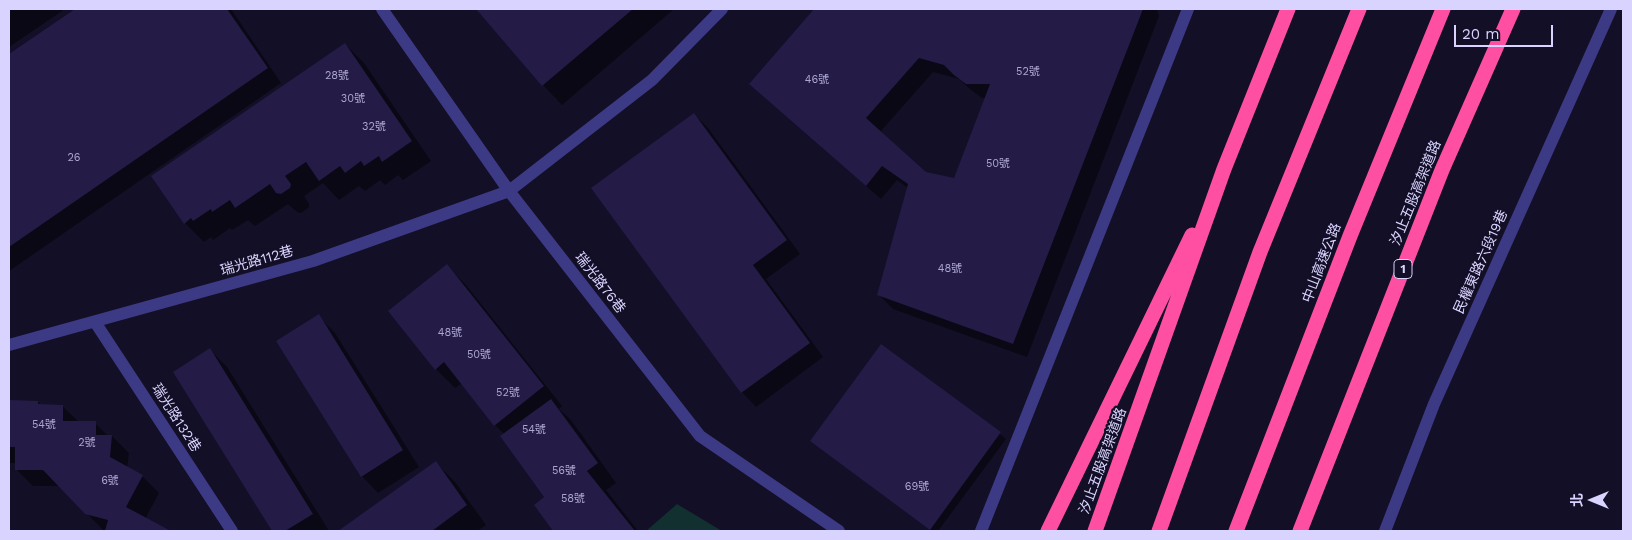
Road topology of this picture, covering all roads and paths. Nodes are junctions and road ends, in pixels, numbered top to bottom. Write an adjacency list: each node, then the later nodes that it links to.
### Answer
1 (382, 9): 10 (street, 瑞光路76巷)
2 (722, 9): 10 (street, 瑞光路112巷)
3 (1188, 9): 15 (street)
4 (1288, 9): 9 (highway, 汐止五股高架道路)
5 (1359, 9): 18 (highway)
6 (1443, 9): 19 (highway, 中山高速公路)
7 (1512, 9): 20 (highway, 汐止五股高架道路 / 1)
8 (1611, 9): 21 (street, 民權東路六段19巷)
9 (1224, 169): 16 (highway); 17 (highway, 汐止五股高架道路)
10 (509, 191): 11 (street, 瑞光路112巷); 14 (street, 瑞光路76巷)
11 (95, 322): 12 (street, 瑞光路112巷); 13 (street, 瑞光路132巷)
12 (9, 345)
13 (232, 531)
14 (839, 531)
15 (981, 531)
16 (1048, 531)
17 (1095, 531)
18 (1159, 531)
19 (1236, 531)
20 (1300, 531)
21 (1385, 531)

